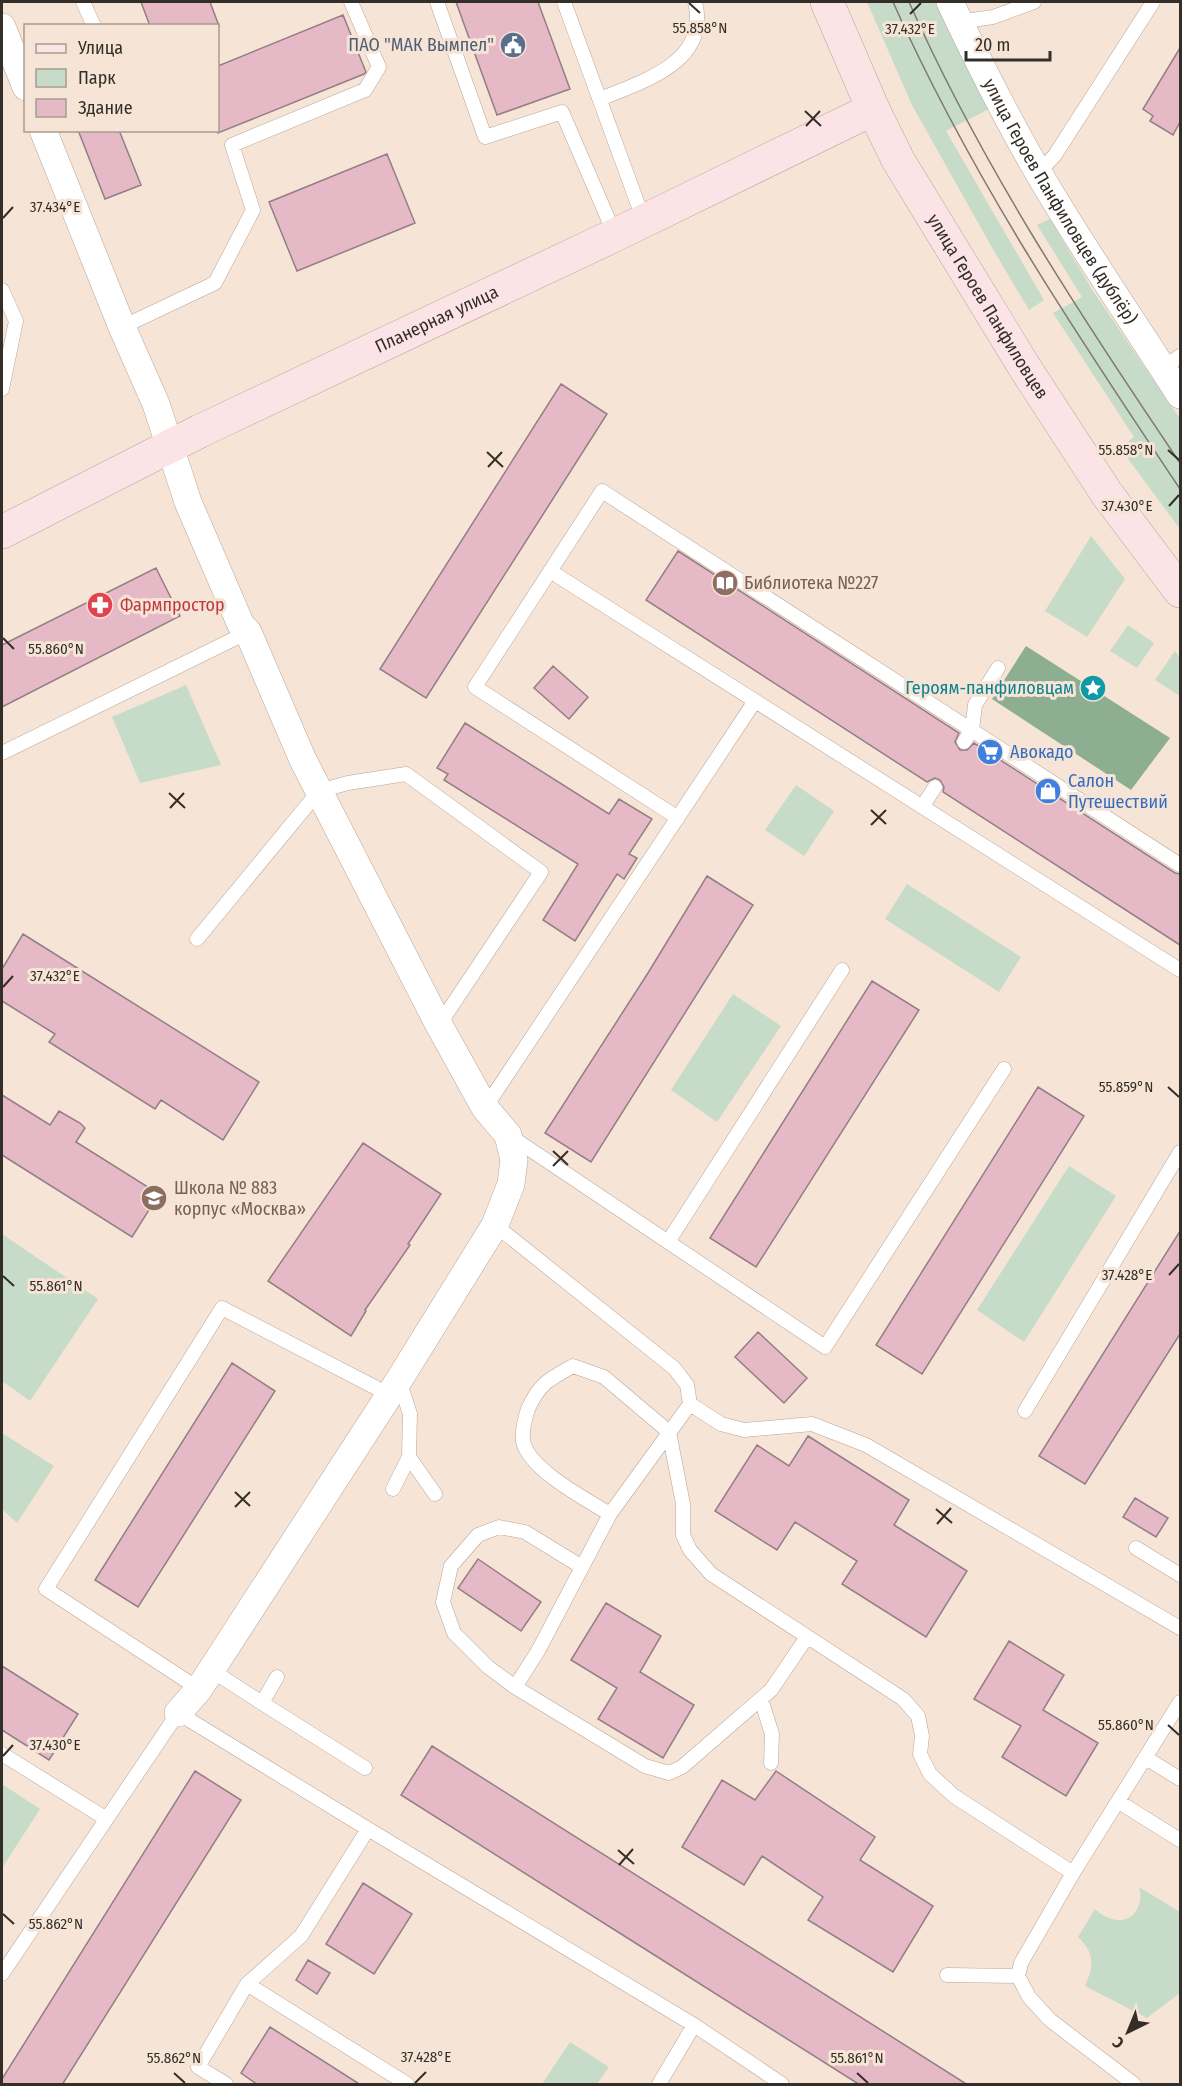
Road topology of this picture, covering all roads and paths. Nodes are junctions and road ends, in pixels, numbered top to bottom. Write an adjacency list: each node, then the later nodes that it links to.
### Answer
1 (83, 2): 10 (lane)
2 (351, 2): 19 (lane)
3 (437, 2): 17 (lane)
4 (564, 2): 13 (lane)
5 (695, 2): 13 (lane)
6 (827, 2): 14 (main road, улица Героев Панфиловцев)
7 (1034, 2): 9 (lane)
8 (1153, 2): 16 (lane)
9 (955, 12): 16 (street, улица Героев Панфиловцев (дублёр))
10 (93, 24)
11 (2, 27): 12 (street)
12 (24, 82)
13 (600, 99): 17 (lane)
14 (873, 110): 17 (main road, Планерная улица); 26 (main road, улица Героев Панфиловцев)
15 (44, 132): 19 (street)
16 (1038, 173): 20 (street, улица Героев Панфиловцев (дублёр))
17 (629, 228): 23 (main road, Планерная улица)
18 (2, 290): 21 (lane)
19 (122, 327): 23 (street)
20 (1172, 362): 22 (street, улица Героев Панфиловцев (дублёр))
21 (2, 388)
22 (1180, 395)
23 (170, 446): 24 (main road, Планерная улица); 27 (street)
24 (2, 532)
25 (550, 571): 29 (lane); 30 (lane); 35 (lane)
26 (1180, 591)
27 (248, 632): 31 (lane); 33 (street)
28 (998, 668): 30 (lane)
29 (755, 701): 34 (lane); 35 (lane)
30 (968, 736): 36 (lane)
31 (2, 753)
32 (935, 787): 34 (lane)
33 (319, 790): 37 (lane); 40 (street); 40 (lane)
34 (922, 807): 39 (lane)
35 (678, 818): 42 (lane)
36 (1180, 866)
37 (197, 939)
38 (842, 970): 46 (lane)
39 (1180, 970)
40 (438, 1025): 42 (street)
41 (1004, 1069): 46 (lane)
42 (485, 1108): 43 (street)
43 (508, 1135): 45 (street); 46 (lane)
44 (1180, 1152): 49 (lane)
45 (495, 1225): 47 (street); 48 (lane)
46 (668, 1242)
47 (394, 1388): 51 (lane); 61 (street); 61 (lane)
48 (690, 1404): 50 (lane); 58 (lane)
49 (1025, 1411)
50 (669, 1432): 54 (lane); 54 (lane); 59 (lane)
51 (409, 1456): 52 (lane); 53 (lane)
52 (393, 1489)
53 (435, 1494)
54 (610, 1514): 56 (lane)
55 (1136, 1548): 57 (lane)
56 (582, 1567): 62 (lane); 62 (lane)
57 (1180, 1575)
58 (1180, 1628)
59 (807, 1637): 63 (lane); 76 (lane)
60 (277, 1677): 65 (lane)
61 (205, 1680): 65 (lane); 66 (street)
62 (515, 1687): 63 (lane)
63 (761, 1699): 69 (lane)
64 (1180, 1702): 68 (lane)
65 (262, 1703): 70 (lane)
66 (178, 1713): 73 (lane); 74 (lane)
67 (2, 1754): 73 (lane)
68 (1146, 1758): 71 (lane); 72 (lane)
69 (771, 1763)
70 (365, 1768)
71 (1180, 1779)
72 (1119, 1802): 75 (lane); 76 (lane)
73 (105, 1818): 77 (lane)
74 (368, 1829): 80 (lane); 81 (lane)
75 (1180, 1840)
76 (1073, 1873): 79 (lane)
77 (2, 1974)
78 (947, 1975): 79 (lane)
79 (1018, 1976): 86 (lane)
80 (247, 1984): 82 (lane); 83 (lane)
81 (694, 2025): 84 (lane); 85 (lane)
82 (226, 2085)
83 (407, 2085)
84 (659, 2085)
85 (782, 2085)
86 (1134, 2085)

